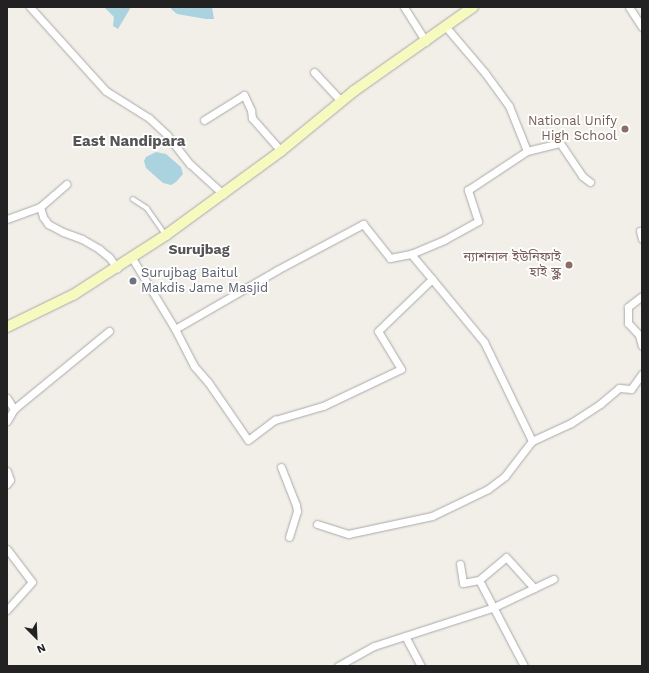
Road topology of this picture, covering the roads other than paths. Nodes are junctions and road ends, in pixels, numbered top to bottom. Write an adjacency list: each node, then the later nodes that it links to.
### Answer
1 (30, 7): 15 (street)
2 (404, 7): 7 (street)
3 (473, 7): 5 (street)
4 (629, 7): 6 (street)
5 (446, 27): 7 (street); 12 (street)
6 (642, 27)
7 (426, 42): 9 (street)
8 (314, 72): 9 (street)
9 (341, 101): 11 (street)
10 (204, 120): 11 (street)
11 (281, 151): 15 (street)
12 (527, 151): 13 (street); 22 (street)
13 (590, 182)
14 (66, 184): 17 (street)
15 (223, 194): 20 (street)
16 (133, 199): 20 (lane)
17 (40, 207): 18 (street); 24 (street)
18 (7, 219)
19 (640, 231): 21 (street)
20 (166, 235): 23 (street)
21 (642, 239)
22 (411, 254): 25 (street); 28 (street)
23 (132, 258): 24 (street); 28 (street)
24 (117, 268): 27 (street)
25 (432, 279): 28 (street); 35 (street)
26 (642, 296): 30 (street)
27 (7, 327)
28 (175, 330)
29 (109, 331): 33 (street)
30 (642, 346)
31 (642, 374): 35 (street)
32 (7, 398): 33 (street)
33 (14, 409): 34 (street)
34 (7, 421)
35 (532, 441): 39 (street)
36 (281, 467): 40 (street)
37 (7, 471): 38 (street)
38 (7, 484)
39 (317, 524)
40 (289, 537)
41 (7, 549): 47 (street)
42 (460, 564): 44 (street)
43 (553, 579): 45 (street)
44 (479, 580): 45 (street); 46 (street)
45 (534, 588): 46 (street)
46 (492, 608): 48 (street); 51 (street)
47 (7, 610)
48 (405, 636): 49 (street); 50 (street)
49 (338, 666)
50 (421, 666)
51 (524, 666)

